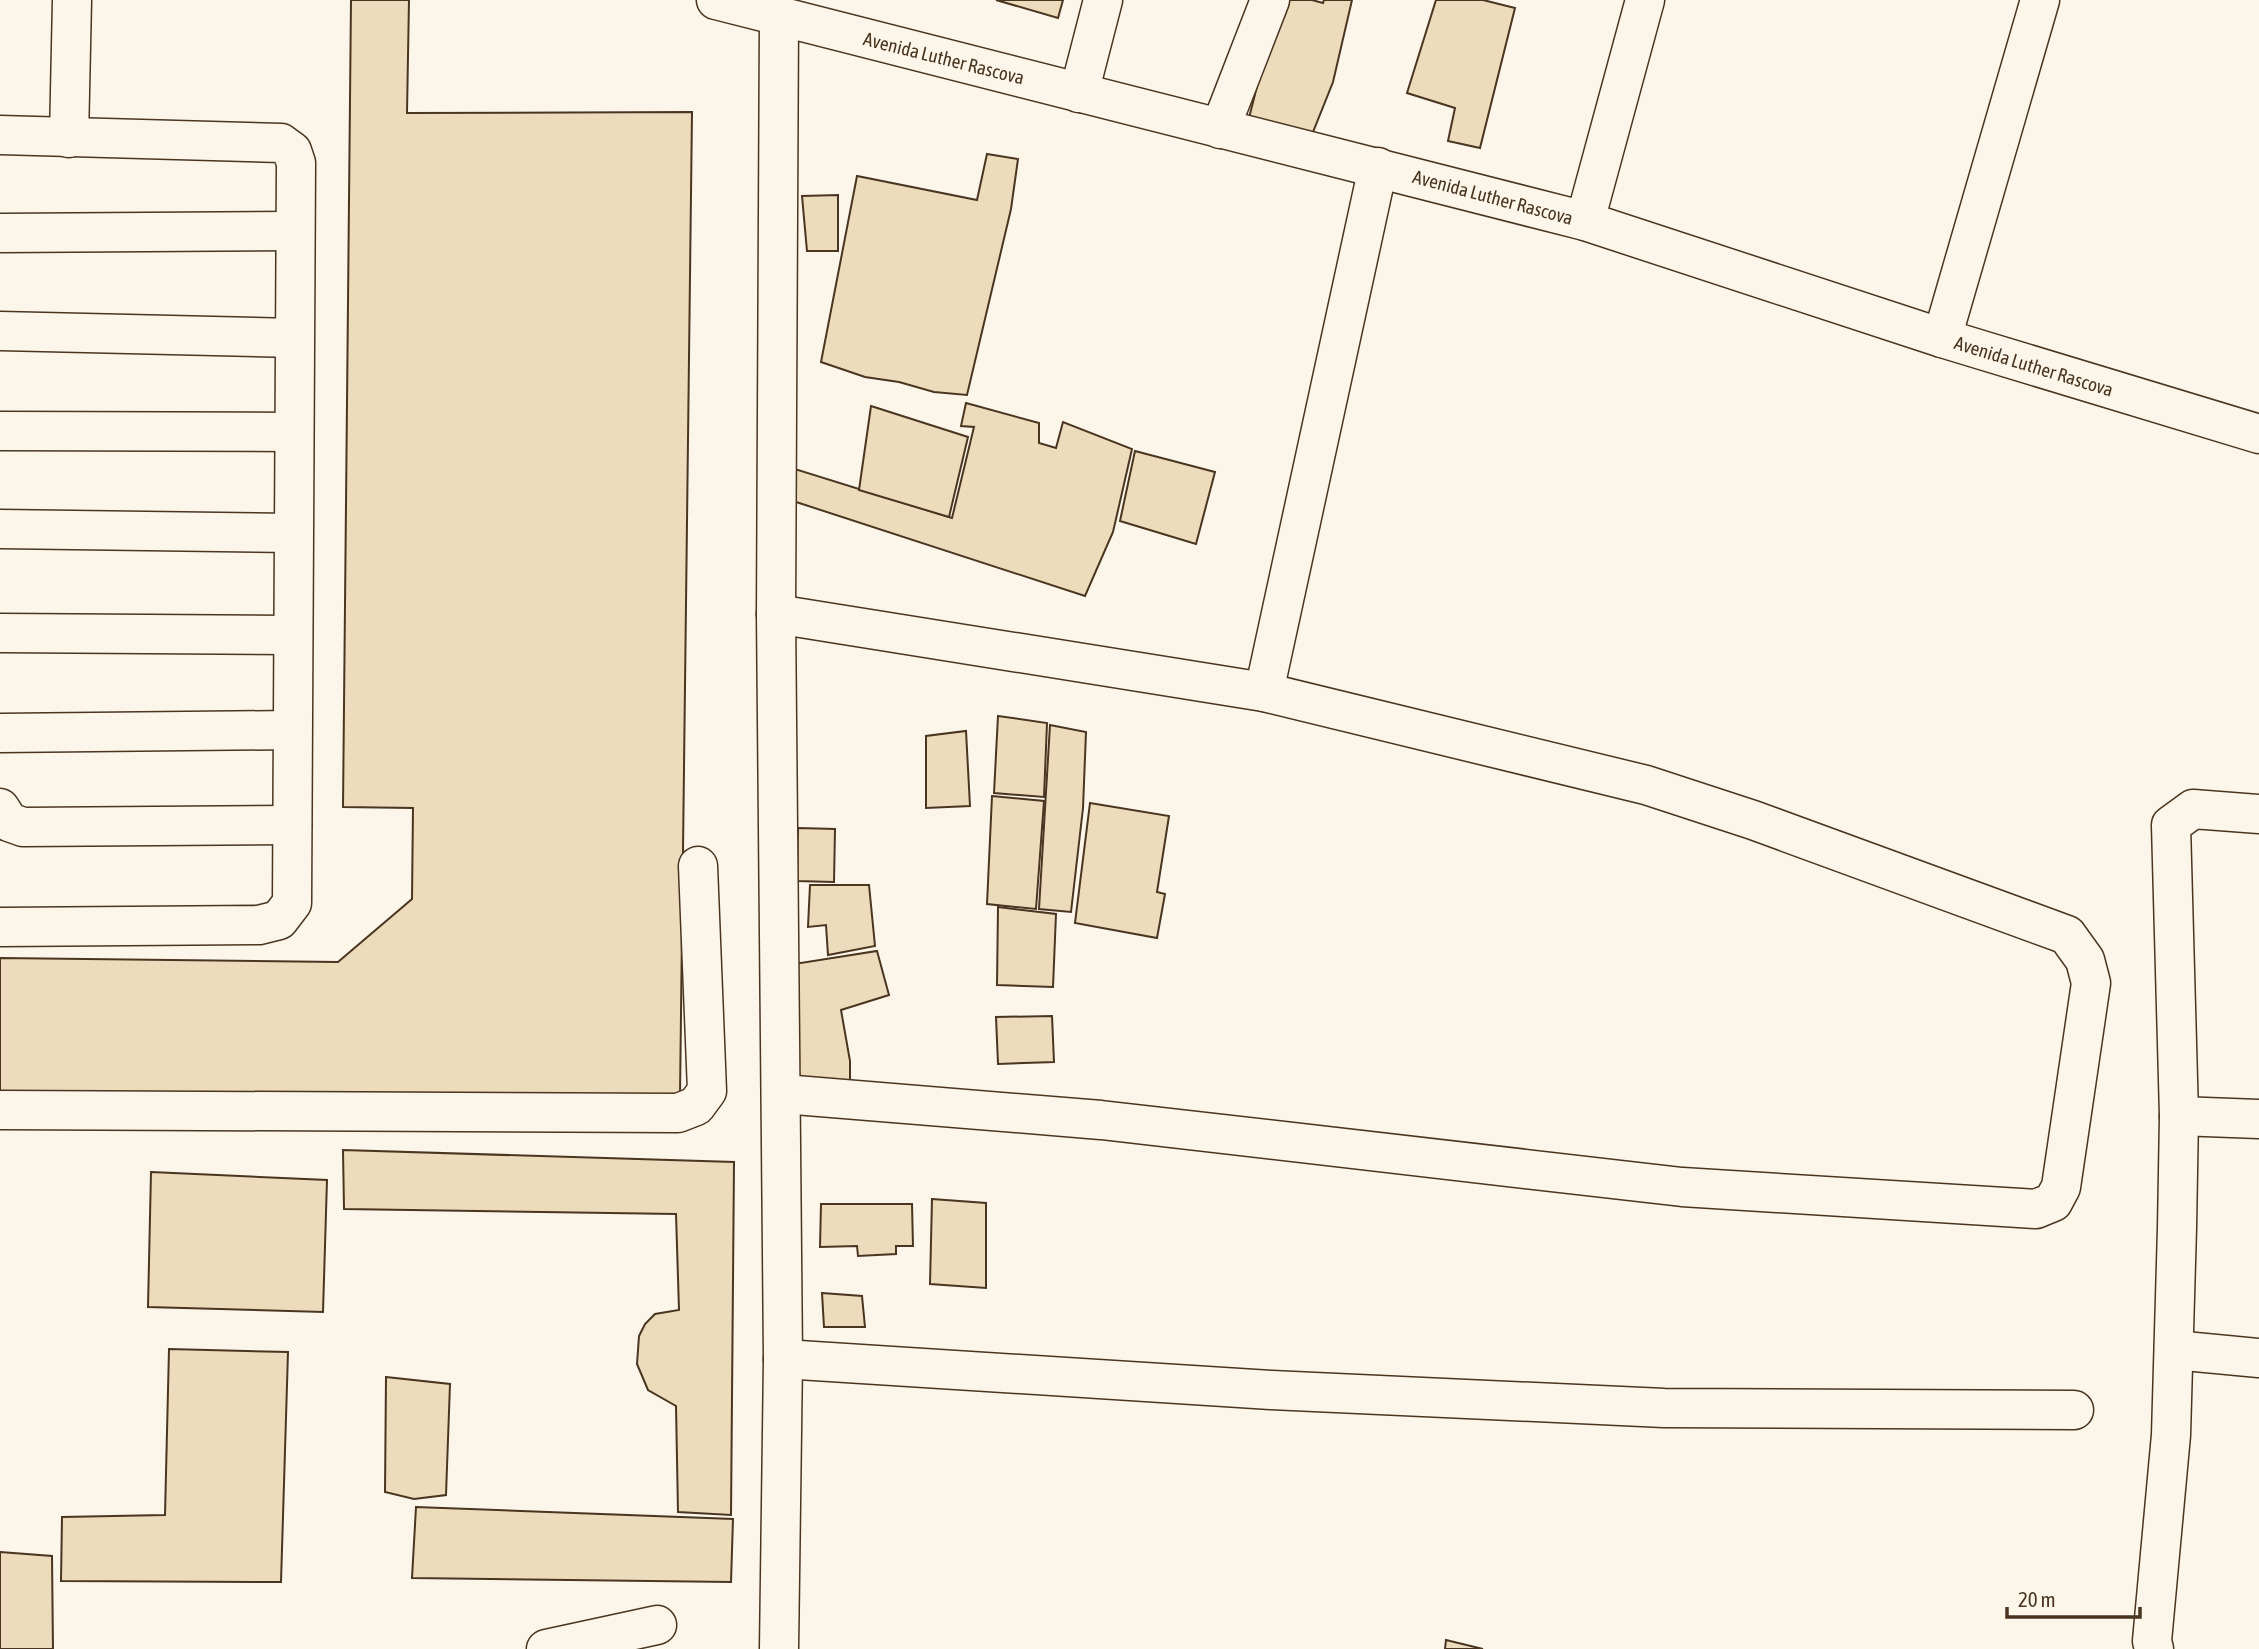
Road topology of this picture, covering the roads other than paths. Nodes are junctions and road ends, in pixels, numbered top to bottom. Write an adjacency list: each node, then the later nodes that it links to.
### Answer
1 (72, 0): 11 (street)
2 (716, 0): 7 (street, Avenida Luther Rascova)
3 (1104, 0): 8 (street)
4 (1270, 0): 9 (street)
5 (1645, 0): 13 (street)
6 (2039, 0): 18 (street)
7 (779, 16): 8 (street, Avenida Luther Rascova); 24 (street)
8 (1079, 93): 9 (street, Avenida Luther Rascova)
9 (1220, 129): 12 (street, Avenida Luther Rascova)
10 (0, 135): 11 (street)
11 (69, 138): 14 (street)
12 (1378, 167): 13 (street, Avenida Luther Rascova); 27 (street)
13 (1585, 221): 18 (street, Avenida Luther Rascova)
14 (294, 231): 15 (street); 17 (street)
15 (0, 233)
16 (0, 331): 17 (street)
17 (294, 338): 20 (street)
18 (1942, 338): 21 (street, Avenida Luther Rascova)
19 (0, 431): 20 (street)
20 (293, 432): 23 (street)
21 (2259, 435)
22 (0, 529): 23 (street)
23 (293, 533): 26 (street)
24 (776, 614): 27 (street); 35 (street)
25 (0, 633): 26 (street)
26 (292, 635): 28 (street)
27 (1264, 692): 35 (street)
28 (292, 730): 29 (street); 32 (street)
29 (0, 733)
30 (0, 808): 32 (street)
31 (2259, 814): 37 (street)
32 (292, 825): 34 (street)
33 (698, 866): 36 (street)
34 (0, 927)
35 (783, 1094): 41 (street)
36 (0, 1110)
37 (2179, 1116): 38 (street); 39 (street)
38 (2259, 1119)
39 (2174, 1350): 40 (street); 46 (street)
40 (2259, 1357)
41 (783, 1359): 42 (street); 45 (street)
42 (2074, 1410)
43 (657, 1625): 44 (street)
44 (545, 1649)
45 (779, 1649)
46 (2154, 1649)

